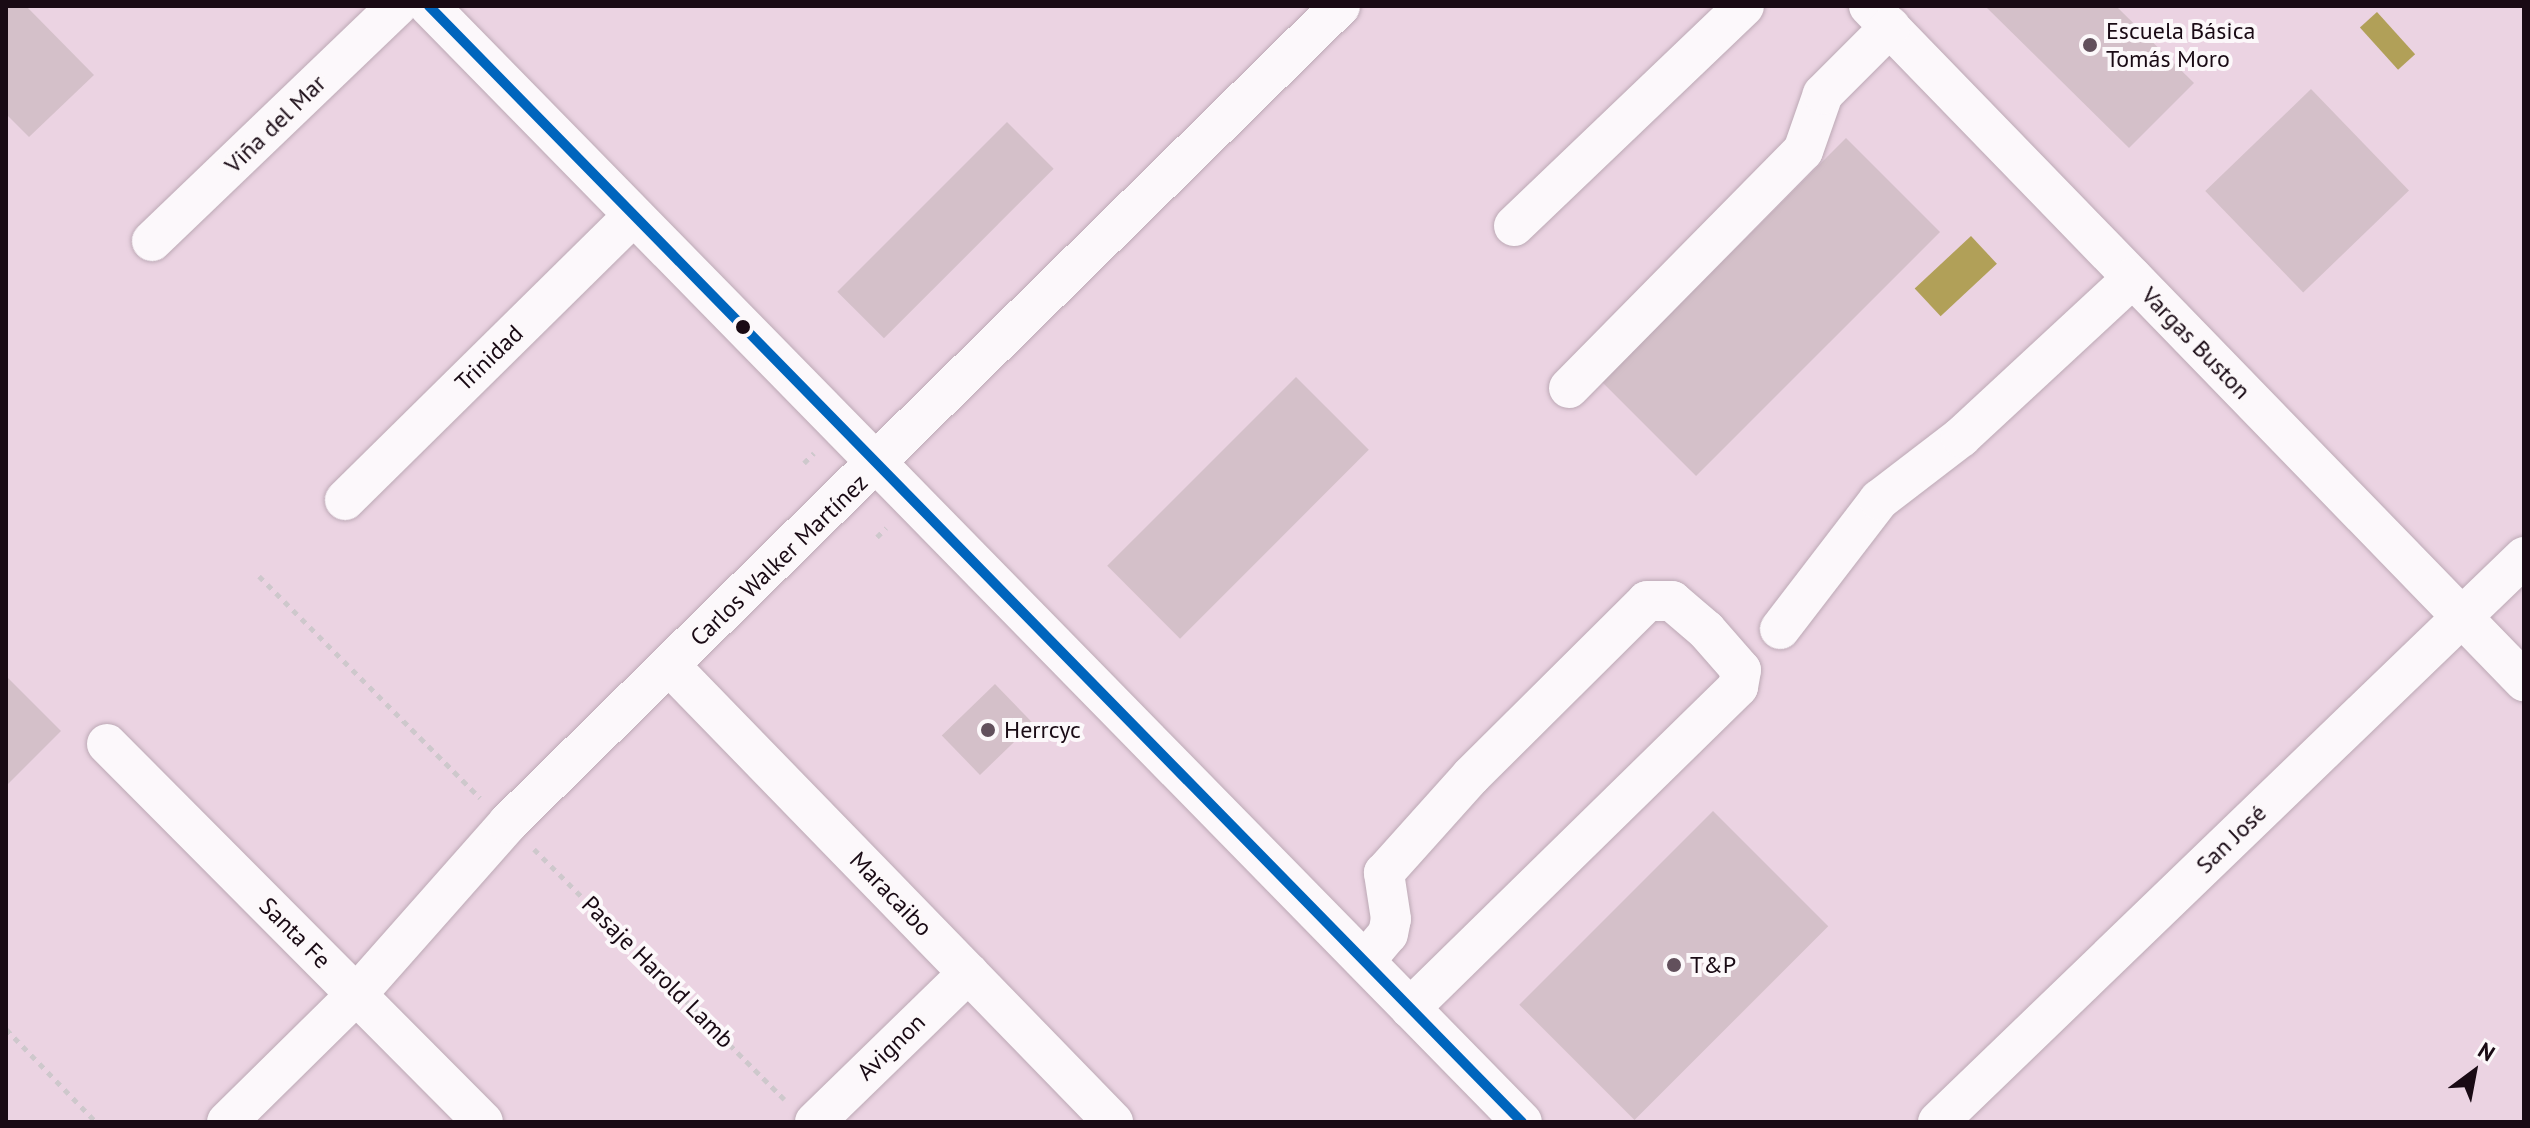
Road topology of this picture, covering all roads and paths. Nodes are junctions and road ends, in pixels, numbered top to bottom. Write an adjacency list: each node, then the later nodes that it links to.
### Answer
1 (397, 6): 8 (street, Viña del Mar)
2 (429, 6): 6 (street)
3 (1744, 6): 7 (street)
4 (1322, 12): 11 (street, Carlos Walker Martínez)
5 (1880, 17): 9 (street, Vargas Buston); 10 (street)
6 (633, 216): 11 (street); 12 (street, Trinidad)
7 (1514, 226)
8 (152, 241)
9 (2133, 278): 15 (street, Vargas Buston); 16 (street)
10 (1569, 388)
11 (878, 462): 17 (street, Carlos Walker Martínez); 21 (street)
12 (345, 500)
13 (2524, 557): 15 (street, San José)
14 (259, 576): 20 (path, Pasaje Harold Lamb)
15 (2462, 616): 18 (street, Vargas Buston); 32 (street, San José)
16 (1780, 629)
17 (670, 666): 20 (street, Carlos Walker Martínez); 22 (street, Maracaibo)
18 (2524, 681)
19 (107, 744): 23 (street, Santa Fe)
20 (494, 810): 23 (street, Carlos Walker Martínez); 26 (path, Pasaje Harold Lamb)
21 (1365, 961): 24 (street); 24 (street)
22 (968, 973): 26 (street, Avignon); 30 (street, Maracaibo)
23 (356, 995): 28 (street, Carlos Walker Martínez); 29 (street, Santa Fe)
24 (1410, 1008): 31 (street)
25 (6, 1029): 27 (path)
26 (800, 1111)
27 (96, 1122)
28 (227, 1122)
29 (483, 1122)
30 (1113, 1122)
31 (1522, 1122)
32 (1938, 1122)

